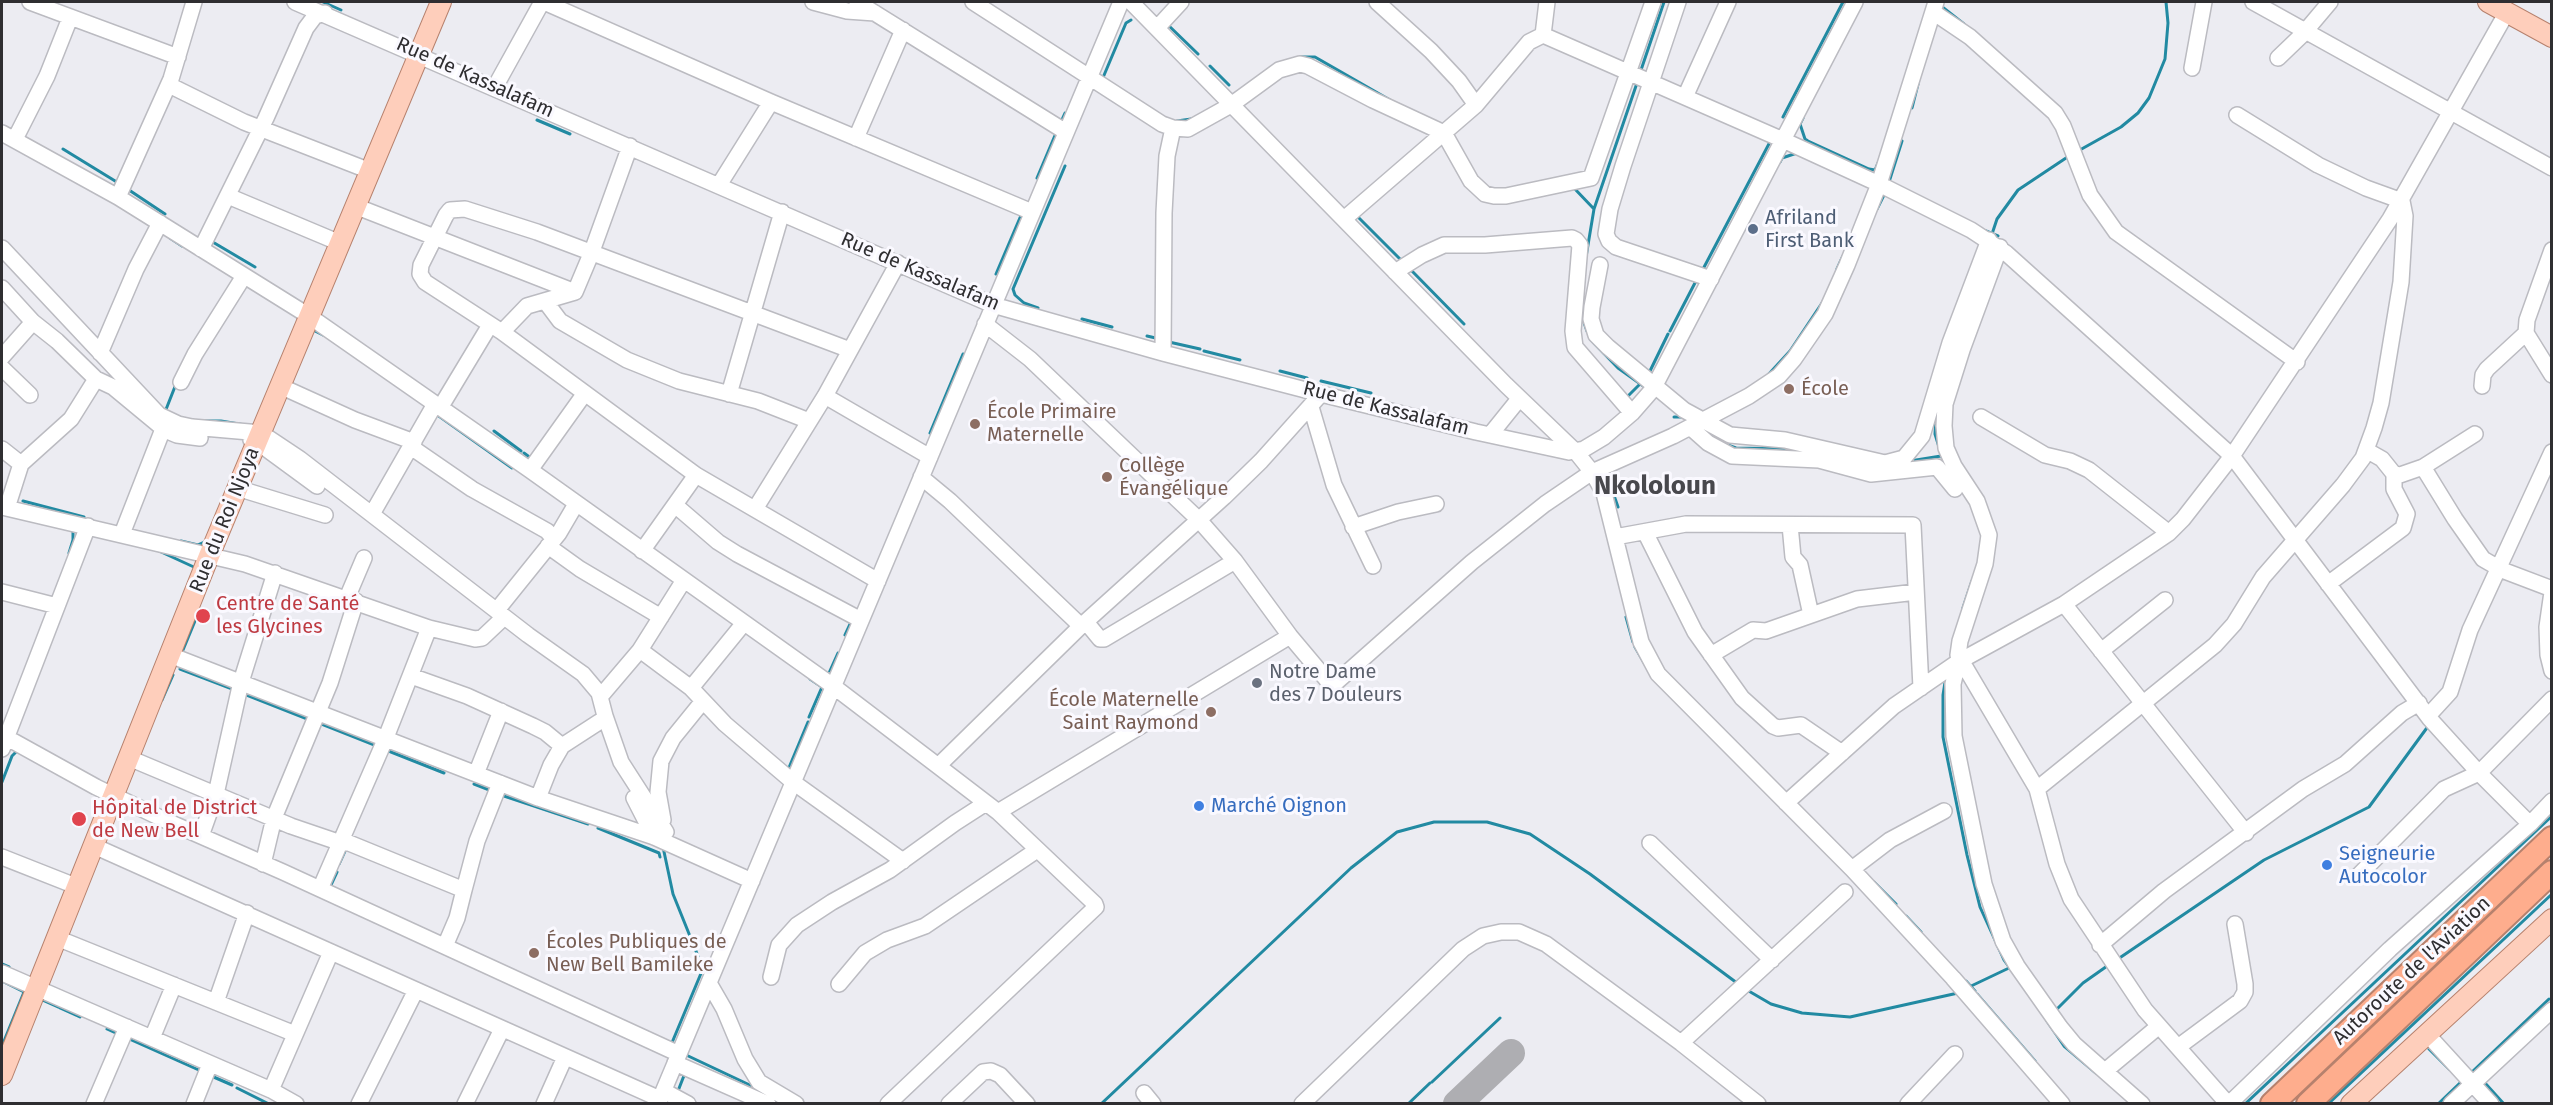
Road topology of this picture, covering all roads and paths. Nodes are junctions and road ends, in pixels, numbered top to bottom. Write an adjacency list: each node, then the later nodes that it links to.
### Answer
1 (30, 2): 26 (street)
2 (194, 2): 34 (street)
3 (295, 2): 24 (street, Rue de Kassalafam)
4 (441, 2): 33 (main road, Rue du Roi Njoya)
5 (543, 2): 41 (street); 43 (street)
6 (813, 2): 25 (street)
7 (857, 2): 25 (street)
8 (973, 2): 38 (street)
9 (1121, 2): 38 (street)
10 (1131, 2): 28 (street)
11 (1181, 2): 28 (street)
12 (1377, 2): 45 (street)
13 (1547, 2): 31 (street)
14 (1653, 2): 37 (street)
15 (1678, 2): 39 (street)
16 (1728, 2): 42 (street)
17 (1855, 2): 54 (street)
18 (2204, 2): 36 (street)
19 (2253, 2): 30 (street)
20 (2330, 2): 30 (street)
21 (2488, 2): 23 (main road)
22 (1934, 7): 58 (street); 94 (street)
23 (2510, 7): 27 (main road); 32 (main road); 46 (street)
24 (320, 8): 33 (street, Rue de Kassalafam); 49 (street)
25 (876, 13): 29 (street)
26 (70, 18): 34 (street); 52 (street)
27 (2552, 22)
28 (1157, 27): 44 (street)
29 (903, 30): 50 (street); 53 (street)
30 (2304, 32): 35 (street); 46 (street)
31 (1543, 35): 37 (street); 45 (street)
32 (2552, 36)
33 (419, 54): 41 (street, Rue de Kassalafam); 57 (main road, Rue du Roi Njoya)
34 (178, 57): 40 (street)
35 (2278, 58)
36 (2192, 68)
37 (1629, 72): 39 (street); 51 (street)
38 (1089, 77): 48 (street); 50 (street)
39 (1650, 82): 42 (street); 79 (street)
40 (169, 85): 49 (street); 61 (street)
41 (495, 87): 55 (street, Rue de Kassalafam)
42 (1685, 97): 54 (street)
43 (771, 102): 53 (street); 59 (street)
44 (1231, 105): 48 (street); 51 (street); 66 (street)
45 (1476, 105): 51 (street)
46 (2450, 111): 56 (street); 62 (street)
47 (2237, 115): 62 (street)
48 (1173, 128): 92 (street)
49 (261, 129): 57 (street); 60 (street)
50 (1066, 132): 65 (street)
51 (1444, 133): 66 (street)
52 (8, 136): 61 (street)
53 (856, 138): 65 (street)
54 (1783, 140): 58 (street); 79 (street)
55 (630, 146): 59 (street, Rue de Kassalafam); 74 (street)
56 (2552, 168)
57 (370, 171): 63 (main road, Rue du Roi Njoya)
58 (1879, 184): 70 (street); 113 (street)
59 (719, 185): 64 (street, Rue de Kassalafam)
60 (228, 196): 69 (street); 72 (street)
61 (118, 197): 67 (street)
62 (2402, 201): 94 (street); 120 (street)
63 (355, 206): 68 (street); 69 (main road, Rue du Roi Njoya)
64 (782, 212): 75 (street, Rue de Kassalafam); 84 (street)
65 (1032, 212): 83 (street)
66 (1344, 219): 77 (street)
67 (160, 223): 72 (street); 91 (street)
68 (434, 236): 74 (street); 81 (street); 88 (street)
69 (340, 243): 85 (main road, Rue du Roi Njoya)
70 (1994, 244): 113 (street); 123 (street); 180 (street)
71 (2, 248): 91 (street)
72 (201, 249): 78 (street)
73 (2552, 250): 89 (street)
74 (591, 254): 81 (street); 84 (street)
75 (898, 263): 83 (street, Rue de Kassalafam); 90 (street)
76 (1600, 265): 101 (street)
77 (1395, 272): 107 (street); 110 (street)
78 (244, 276): 85 (street); 98 (street)
79 (1711, 279): 101 (street)
80 (2, 288): 86 (street)
81 (575, 292): 82 (street)
82 (545, 301): 88 (street); 103 (street)
83 (993, 305): 87 (street); 92 (street, Rue de Kassalafam)
84 (752, 313): 90 (street); 103 (street)
85 (309, 316): 99 (main road, Rue du Roi Njoya); 108 (street)
86 (33, 322): 93 (street); 97 (street)
87 (985, 324): 124 (street); 141 (street)
88 (496, 328): 102 (street); 108 (street)
89 (2526, 333): 96 (street); 100 (street)
90 (850, 350): 106 (street)
91 (100, 352): 117 (street)
92 (1163, 353): 104 (street, Rue de Kassalafam)
93 (2, 357)
94 (2297, 362): 123 (street)
95 (2, 368): 105 (street)
96 (2552, 375)
97 (96, 379): 114 (street); 125 (street)
98 (181, 382)
99 (280, 386): 117 (main road, Rue du Roi Njoya); 118 (street)
100 (2482, 386)
101 (1651, 391): 110 (street); 113 (street)
102 (585, 393): 127 (street); 130 (street)
103 (729, 394): 112 (street)
104 (1321, 394): 109 (street); 116 (street, Rue de Kassalafam)
105 (30, 395)
106 (825, 396): 112 (street); 124 (street)
107 (1519, 399): 116 (street); 121 (street)
108 (437, 406): 118 (street); 127 (street)
109 (1311, 407): 141 (street); 144 (street)
110 (1632, 413): 121 (street)
111 (1981, 417): 146 (street)
112 (809, 421): 138 (street)
113 (1688, 428): 128 (street); 133 (street)
114 (163, 429): 117 (street); 147 (street)
115 (2475, 434): 126 (street)
116 (1490, 435): 121 (street, Rue de Kassalafam)
117 (259, 437): 132 (main road, Rue du Roi Njoya); 139 (street); 169 (street)
118 (412, 444): 139 (street); 150 (street)
119 (2, 449): 125 (street)
120 (2366, 450): 129 (street); 149 (street)
121 (1576, 452): 128 (street)
122 (2552, 452): 156 (street)
123 (2232, 456): 146 (street); 149 (street)
124 (930, 457): 131 (street)
125 (21, 464): 137 (street)
126 (2423, 466): 129 (street); 156 (street)
127 (530, 470): 134 (street)
128 (1592, 472): 148 (street); 175 (street)
129 (2394, 474): 160 (street)
130 (696, 475): 136 (street); 138 (street)
131 (921, 477): 159 (street); 173 (street)
132 (237, 488): 140 (street); 152 (main road, Rue du Roi Njoya)
133 (1955, 489)
134 (576, 504): 150 (street); 151 (street)
135 (1436, 504): 144 (street)
136 (675, 505): 151 (street); 171 (street)
137 (4, 508): 143 (street)
138 (755, 509): 159 (street)
139 (372, 514): 169 (street)
140 (326, 516)
141 (1199, 520): 154 (street); 173 (street)
142 (1790, 525): 145 (street); 163 (street); 168 (street)
143 (88, 526): 147 (street); 167 (street)
144 (1353, 527): 155 (street)
145 (1645, 532): 148 (street); 179 (street)
146 (2169, 533): 166 (street)
147 (122, 534): 152 (street)
148 (1615, 537): 210 (street)
149 (2294, 540): 160 (street); 190 (street)
150 (551, 542): 169 (street); 170 (street)
151 (642, 551): 158 (street)
152 (209, 556): 157 (street); 178 (main road, Rue du Roi Njoya)
153 (364, 558): 164 (street)
154 (1235, 561): 173 (street); 175 (street)
155 (1373, 566)
156 (2498, 568): 161 (street); 193 (street)
157 (275, 573): 164 (street); 183 (street)
158 (684, 580): 170 (street); 172 (street)
159 (878, 581): 171 (street)
160 (2328, 584): 193 (street)
161 (2552, 590): 181 (street)
162 (2, 592): 167 (street)
163 (1916, 592): 168 (street); 186 (street)
164 (352, 600): 174 (street); 192 (street)
165 (2165, 600): 177 (street)
166 (2064, 604): 177 (street); 180 (street)
167 (57, 606): 196 (street)
168 (1811, 615): 179 (street)
169 (499, 616): 174 (street); 187 (street); 194 (street)
170 (661, 617): 176 (street)
171 (861, 620): 184 (street)
172 (744, 623): 184 (street); 185 (street)
173 (1083, 624): 200 (street)
174 (429, 628): 182 (street)
175 (1290, 636): 211 (street)
176 (639, 650): 185 (street); 187 (street)
177 (2101, 651): 190 (street)
178 (170, 655): 183 (street); 199 (main road, Rue du Roi Njoya)
179 (1711, 655): 198 (street)
180 (1958, 661): 186 (street); 205 (street); 263 (street)
181 (2552, 671)
182 (411, 676): 191 (street); 195 (street)
183 (241, 682): 192 (street); 206 (street)
184 (833, 686): 200 (street); 204 (street)
185 (691, 688): 189 (street)
186 (1921, 688): 198 (street)
187 (600, 697): 217 (street)
188 (2552, 699): 201 (street)
189 (704, 702): 204 (street); 217 (street)
190 (2141, 703): 205 (street); 215 (street)
191 (501, 711): 197 (street); 202 (street)
192 (316, 712): 195 (street); 213 (street)
193 (2426, 712): 201 (street); 215 (street)
194 (599, 722): 197 (street); 217 (street)
195 (385, 740): 202 (street); 219 (street)
196 (3, 741): 207 (street)
197 (562, 746): 208 (street)
198 (1842, 753): 210 (street)
199 (129, 758): 206 (street); 207 (main road, Rue du Roi Njoya)
200 (938, 766): 211 (street)
201 (2479, 773): 214 (street); 228 (street)
202 (476, 774): 203 (street)
203 (500, 783): 208 (street); 232 (street)
204 (793, 783): 224 (street); 229 (street)
205 (2037, 789): 240 (street)
206 (216, 794): 213 (street); 216 (street)
207 (114, 795): 216 (street); 221 (main road, Rue du Roi Njoya)
208 (538, 798): 217 (street)
209 (2552, 801): 214 (street)
210 (1786, 802): 226 (street)
211 (992, 808): 222 (street); 224 (street)
212 (1944, 811): 226 (street)
213 (274, 818): 219 (street); 225 (street)
214 (2530, 824): 286 (street)
215 (2246, 833): 240 (street)
216 (201, 836): 225 (street)
217 (663, 837): 229 (street)
218 (2552, 838): 287 (highway, Autoroute de l'Aviation)
219 (341, 843): 231 (street); 232 (street)
220 (1650, 843): 241 (street)
221 (94, 846): 230 (main road, Rue du Roi Njoya); 234 (street)
222 (1037, 850): 245 (street); 278 (street)
223 (2, 856): 230 (street)
224 (903, 861): 243 (street)
225 (263, 864): 231 (street)
226 (1852, 870): 284 (street)
227 (2552, 872): 288 (highway, Autoroute de l'Aviation)
228 (2358, 876)
229 (752, 881): 244 (street)
230 (78, 887): 237 (main road, Rue du Roi Njoya)
231 (320, 889): 238 (street)
232 (464, 890): 238 (street)
233 (1845, 892): 241 (street)
234 (247, 913): 239 (street); 249 (street)
235 (2552, 919): 255 (main road)
236 (2235, 924): 258 (street)
237 (57, 938): 246 (street); 247 (main road, Rue du Roi Njoya)
238 (445, 946): 261 (street)
239 (331, 952): 248 (street); 254 (street)
240 (2107, 956): 251 (street)
241 (1772, 960): 257 (street)
242 (2, 973): 247 (street)
243 (771, 976)
244 (709, 983): 261 (street); 277 (street)
245 (839, 984)
246 (174, 985): 249 (street); 256 (street)
247 (36, 990): 252 (street); 264 (main road, Rue du Roi Njoya)
248 (416, 990): 253 (street); 272 (street)
249 (216, 1002): 254 (street)
250 (2552, 1010): 265 (street)
251 (2159, 1026): 258 (street); 263 (street)
252 (127, 1028): 256 (street); 269 (street)
253 (502, 1029): 260 (street); 273 (street)
254 (295, 1034): 266 (street)
255 (2427, 1034): 265 (street); 268 (main road)
256 (152, 1038): 262 (street)
257 (1681, 1043): 281 (street); 282 (street)
258 (2178, 1047): 286 (street)
259 (1955, 1054): 283 (street)
260 (565, 1057): 267 (street); 274 (street)
261 (677, 1058): 267 (street); 276 (street)
262 (210, 1064): 266 (street); 270 (street)
263 (2104, 1071): 285 (street)
264 (2, 1075)
265 (2473, 1084): 289 (street); 290 (street)
266 (277, 1097): 271 (street)
267 (661, 1098): 275 (street)
268 (2359, 1101)
269 (94, 1104)
270 (194, 1104)
271 (296, 1104)
272 (359, 1104)
273 (465, 1104)
274 (544, 1104)
275 (688, 1104)
276 (768, 1104)
277 (796, 1104)
278 (888, 1104)
279 (949, 1104): 280 (street)
280 (1027, 1104)
281 (1302, 1104)
282 (1758, 1104)
283 (1908, 1104)
284 (2062, 1104)
285 (2142, 1104)
286 (2229, 1104)
287 (2272, 1104)
288 (2308, 1104)
289 (2451, 1104)
290 (2491, 1104)

